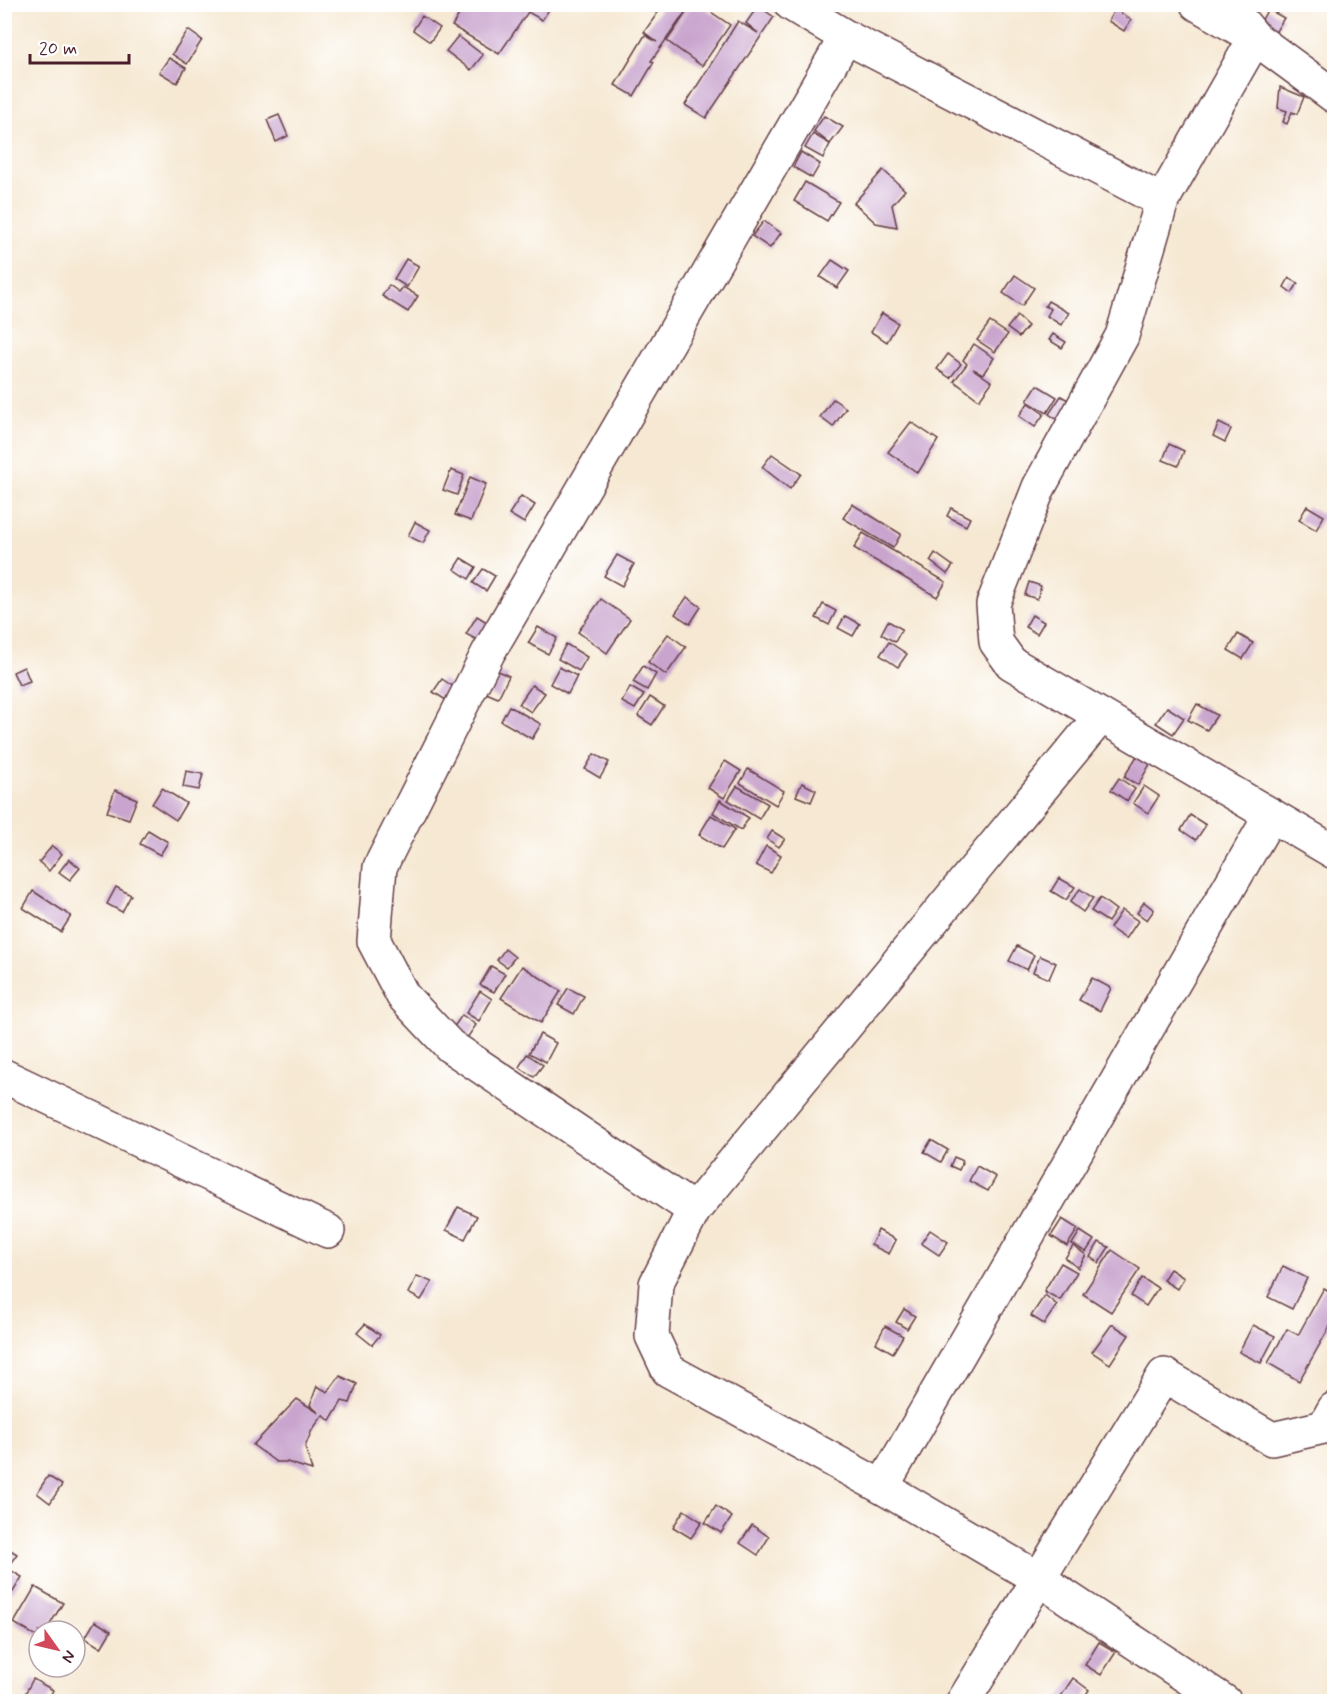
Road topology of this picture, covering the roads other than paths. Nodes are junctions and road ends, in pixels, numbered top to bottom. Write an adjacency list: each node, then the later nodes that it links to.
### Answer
1 (791, 4): 4 (street)
2 (1197, 4): 5 (street)
3 (1227, 4): 5 (street)
4 (846, 37): 7 (street); 12 (street)
5 (1255, 38): 6 (street); 7 (street)
6 (1332, 89)
7 (1162, 201): 8 (street)
8 (1101, 716): 9 (street); 12 (street)
9 (1271, 815): 10 (street); 15 (street)
10 (1335, 852)
11 (4, 1076): 13 (street)
12 (694, 1210): 15 (street)
13 (328, 1231)
14 (1335, 1409): 16 (street)
15 (882, 1487): 16 (street)
16 (1039, 1579): 17 (street); 18 (street)
17 (963, 1701)
18 (1225, 1701)

